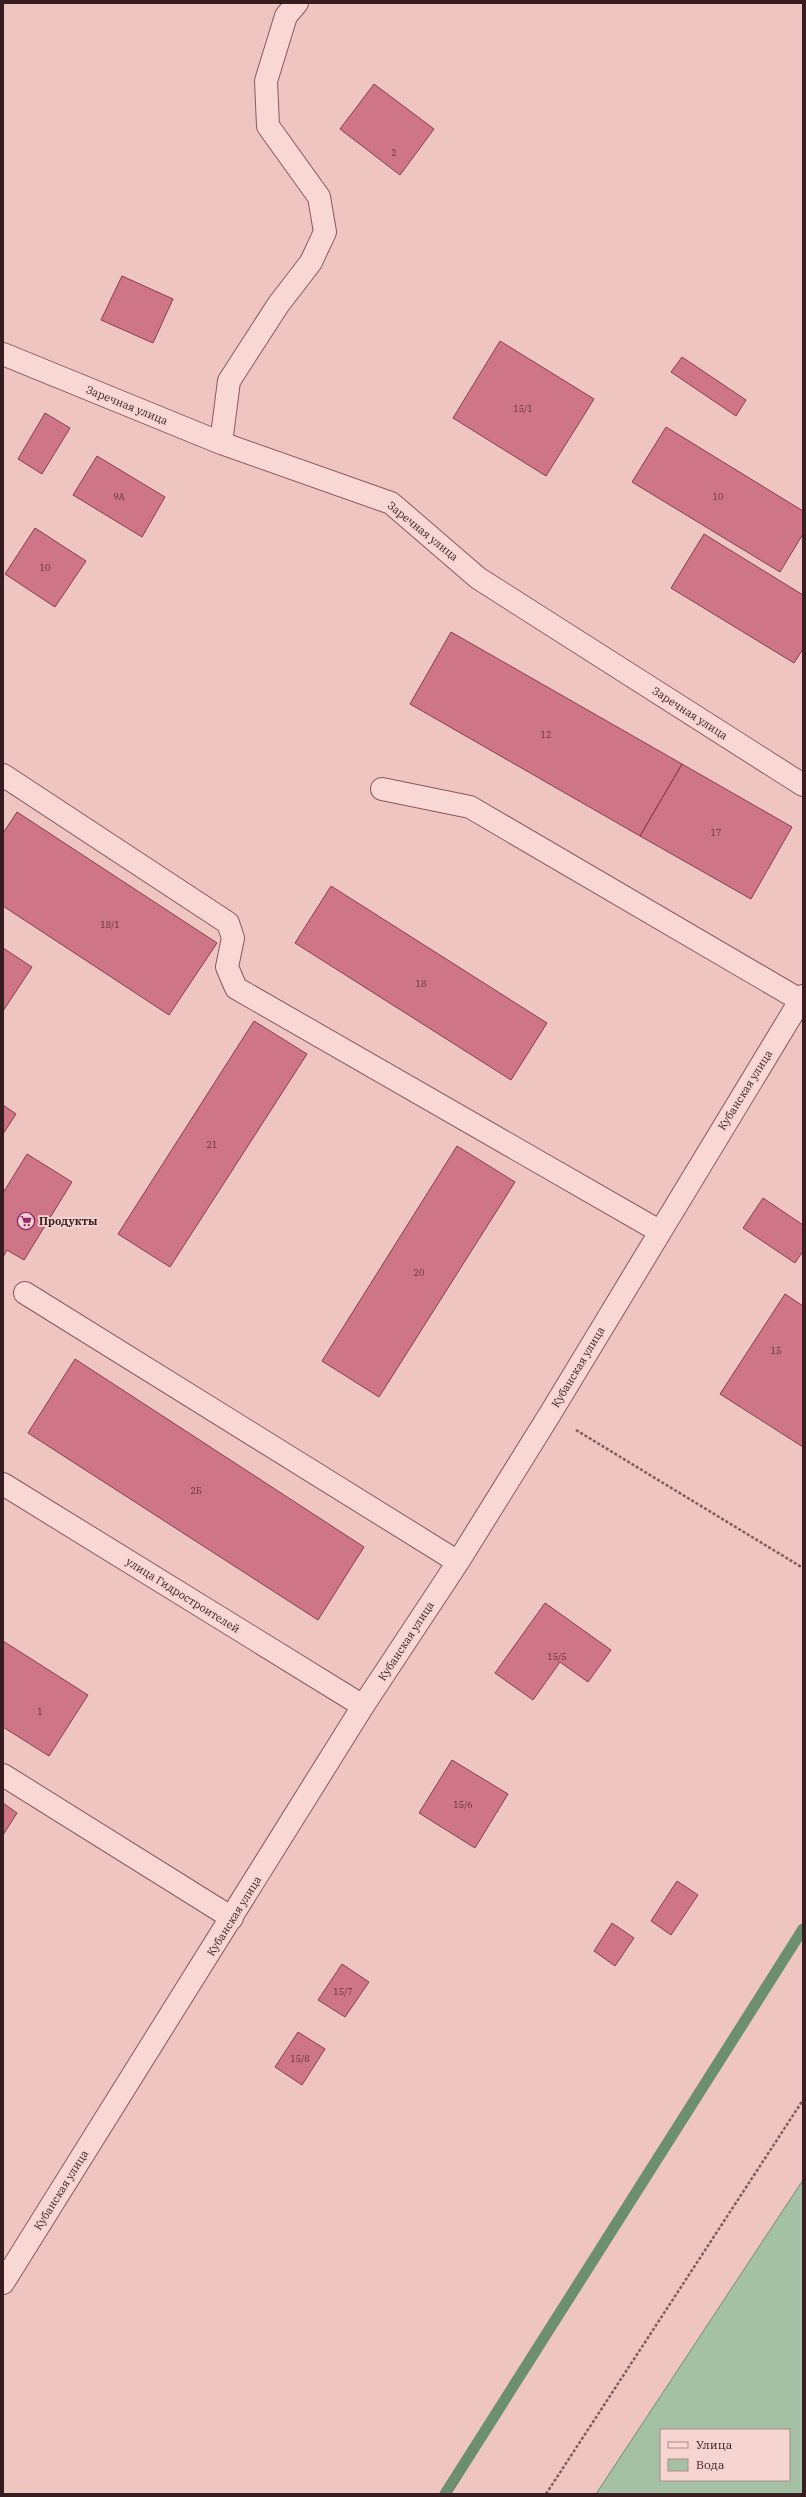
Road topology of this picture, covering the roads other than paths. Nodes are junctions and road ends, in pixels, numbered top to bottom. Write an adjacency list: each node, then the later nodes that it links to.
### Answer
1 (297, 3): 3 (street)
2 (3, 354): 3 (street, Заречная улица)
3 (221, 443): 5 (street, Заречная улица)
4 (3, 775): 8 (street)
5 (803, 785)
6 (382, 789): 7 (street)
7 (802, 998): 8 (street, Кубанская улица)
8 (659, 1231): 11 (street, Кубанская улица)
9 (25, 1293): 11 (street)
10 (3, 1484): 12 (street, улица Гидростроителей)
11 (458, 1562): 12 (street, Кубанская улица)
12 (363, 1706): 14 (street, Кубанская улица)
13 (3, 1775): 14 (street)
14 (232, 1918): 15 (street, Кубанская улица)
15 (3, 2283)

